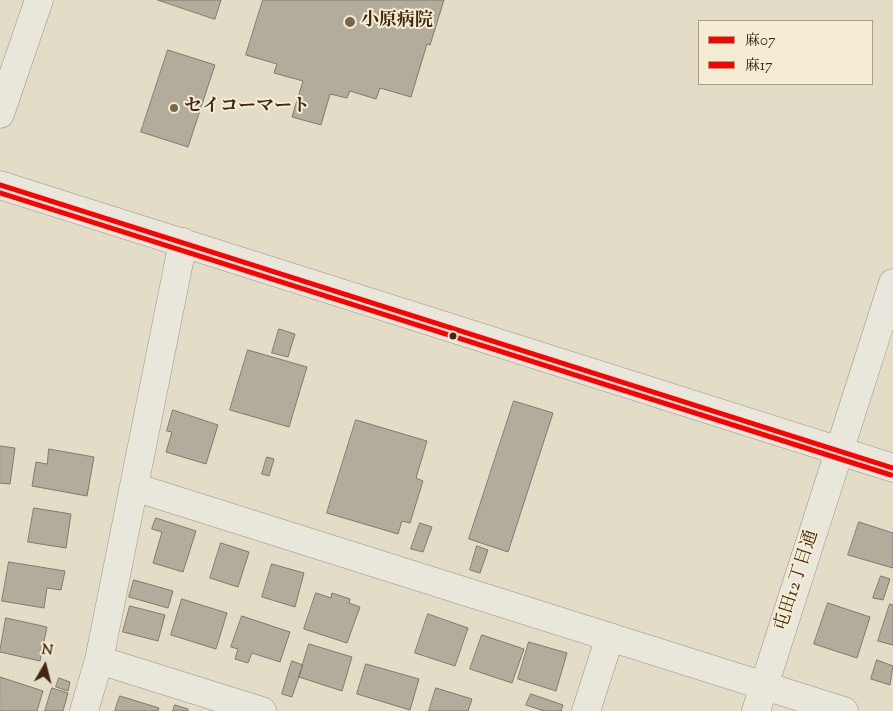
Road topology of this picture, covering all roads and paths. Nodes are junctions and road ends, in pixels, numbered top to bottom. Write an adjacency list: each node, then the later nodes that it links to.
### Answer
1 (39, 0): 2 (street)
2 (0, 114)
3 (0, 185): 4 (street)
4 (183, 242): 6 (street); 8 (street)
5 (893, 283): 6 (street, 屯田12丁目通)
6 (839, 451): 7 (street); 11 (street, 屯田12丁目通)
7 (893, 468)
8 (134, 487): 9 (street); 10 (street)
9 (610, 636): 11 (street); 14 (street)
10 (99, 660): 12 (street); 13 (street)
11 (764, 686): 15 (street, 屯田12丁目通); 16 (street)
12 (84, 711)
13 (262, 711)
14 (586, 711)
15 (756, 711)
16 (844, 711)

